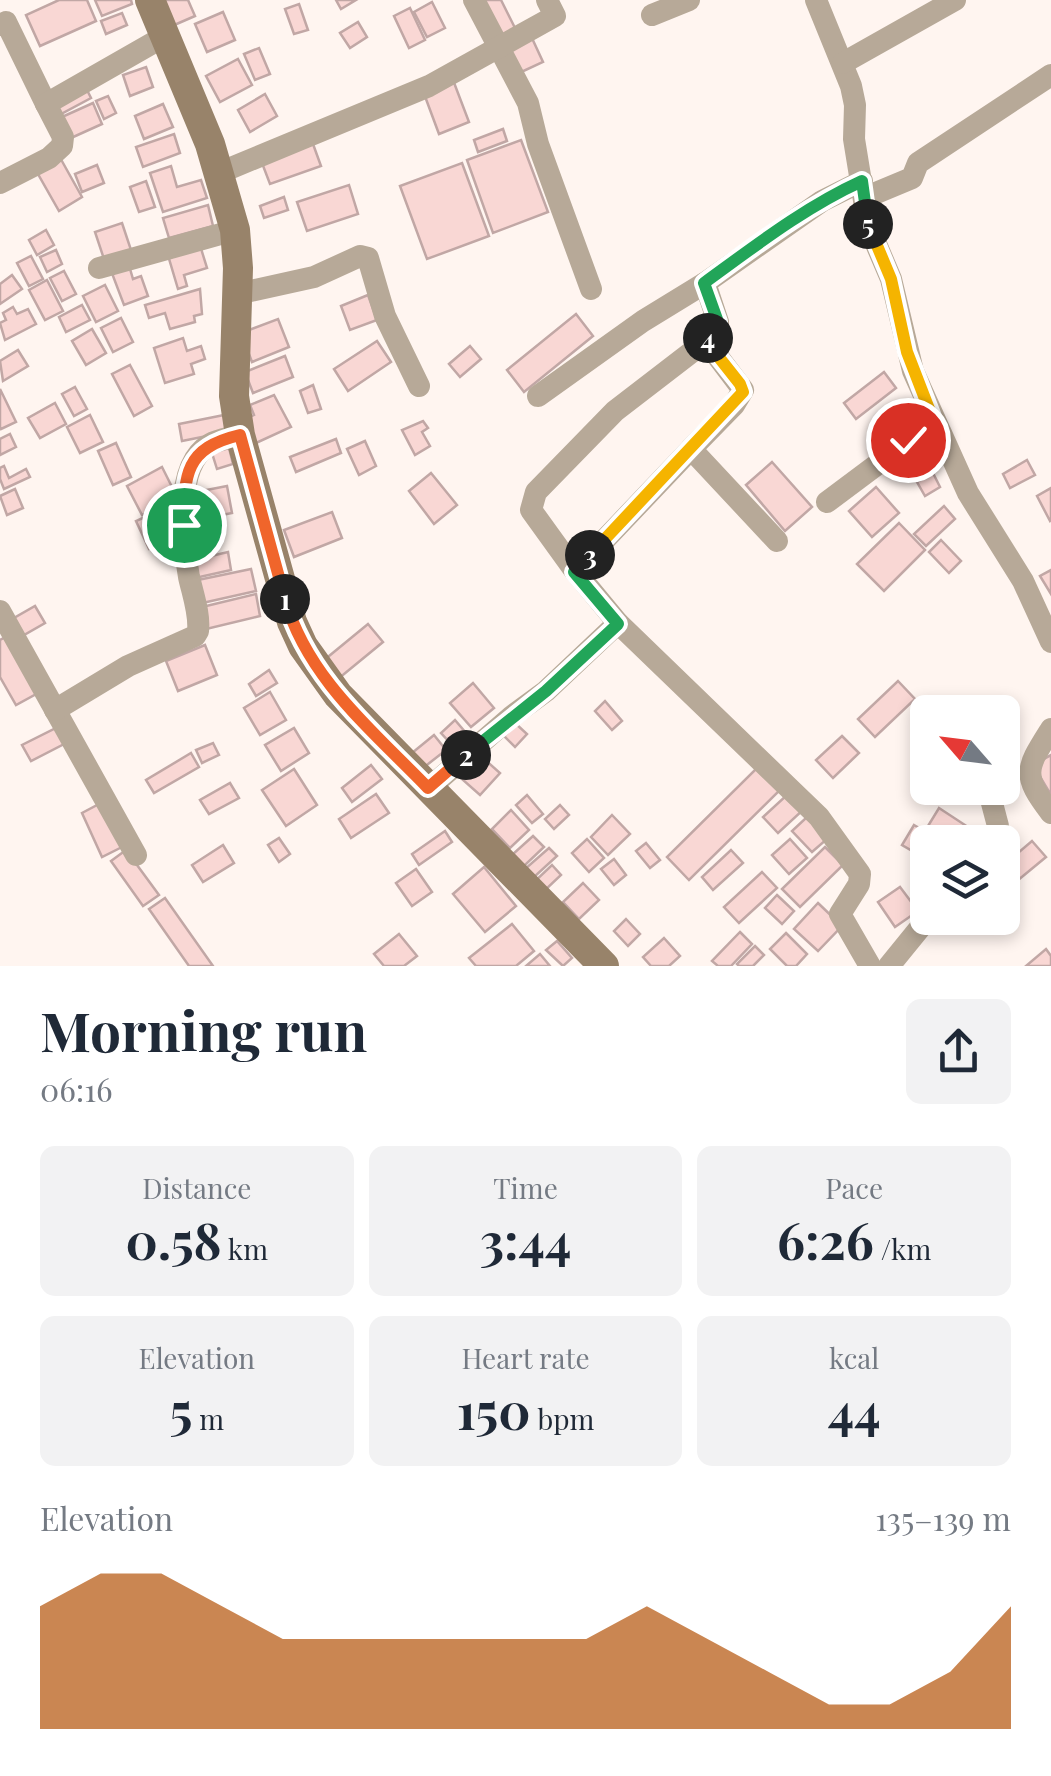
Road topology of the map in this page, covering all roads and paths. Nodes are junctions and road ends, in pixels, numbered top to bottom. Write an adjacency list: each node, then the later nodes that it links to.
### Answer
1 (150, 0): 9 (street)
2 (474, 0): 10 (street)
3 (547, 0): 10 (street)
4 (689, 0): 7 (street)
5 (816, 0): 11 (street)
6 (955, 0): 11 (street)
7 (652, 15)
8 (2, 17): 13 (street)
9 (165, 36): 13 (street); 14 (street)
10 (500, 47): 14 (street); 20 (street)
11 (843, 62): 16 (street)
12 (1051, 75): 16 (street)
13 (46, 104): 15 (street)
14 (219, 173): 17 (street)
15 (0, 183)
16 (863, 190): 19 (street); 25 (street)
17 (235, 230): 18 (street); 21 (street)
18 (99, 268)
19 (704, 283): 22 (street); 24 (street)
20 (591, 289)
21 (236, 294): 23 (street); 26 (street)
22 (706, 341): 27 (street); 30 (street)
23 (418, 386)
24 (538, 396)
25 (925, 428): 28 (street); 33 (street)
26 (240, 435): 34 (street); 36 (street)
27 (691, 450): 29 (street); 30 (street)
28 (827, 502)
29 (776, 541)
30 (574, 572): 32 (street)
31 (0, 611): 34 (street)
32 (618, 624): 36 (street); 41 (street)
33 (1051, 642)
34 (56, 710): 38 (street)
35 (1051, 729): 37 (street)
36 (428, 788): 40 (street)
37 (1051, 813)
38 (136, 855)
39 (914, 935): 42 (street)
40 (604, 966)
41 (870, 966)
42 (889, 966)

